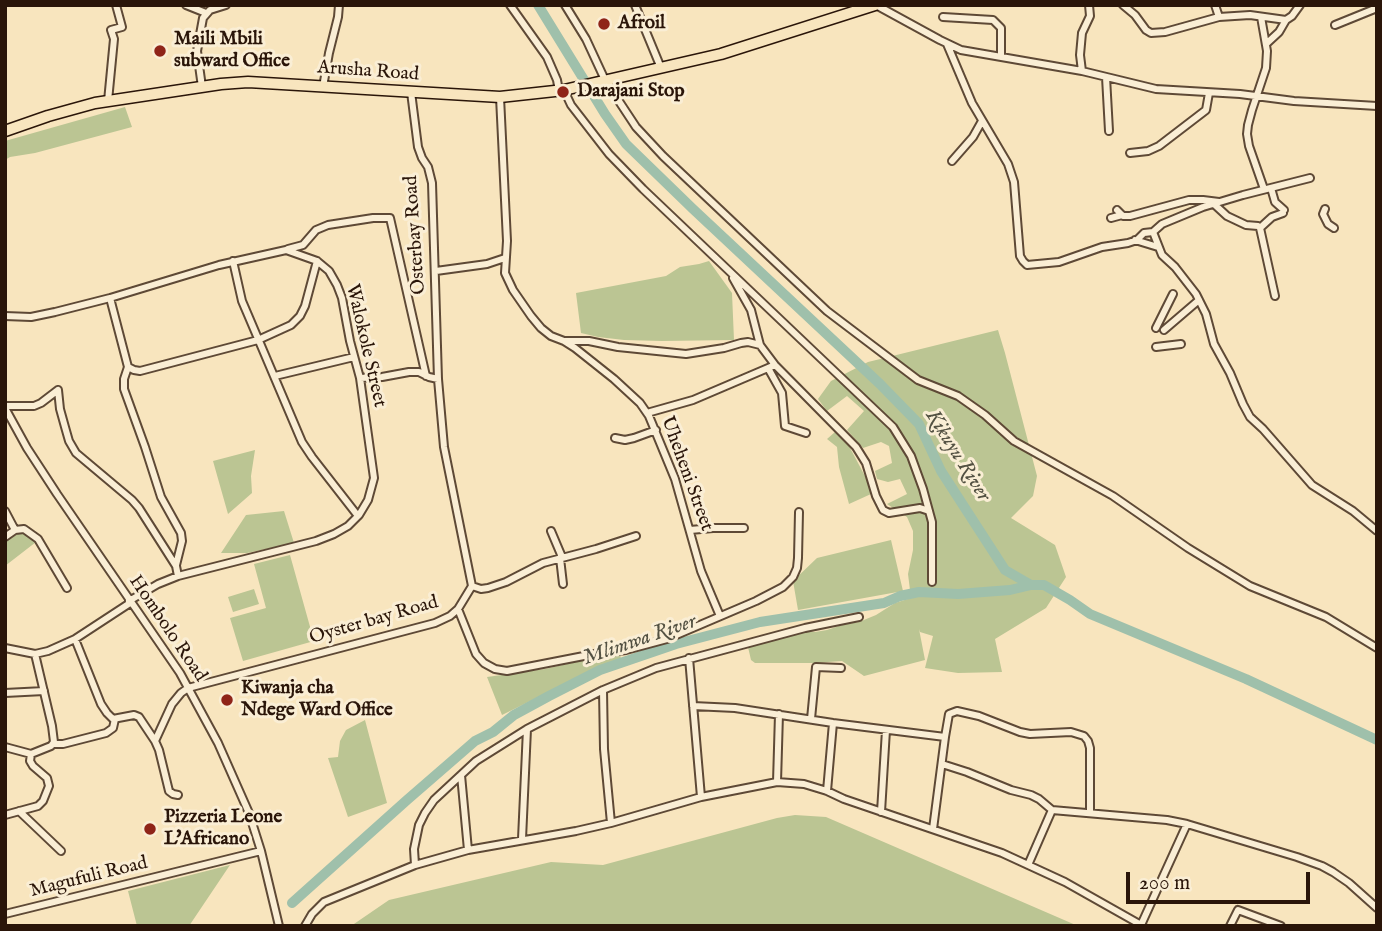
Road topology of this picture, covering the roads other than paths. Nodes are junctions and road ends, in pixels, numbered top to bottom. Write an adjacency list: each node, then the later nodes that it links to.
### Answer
1 (116, 5): 37 (street)
2 (186, 5): 16 (street)
3 (226, 5): 14 (street)
4 (339, 5): 31 (street)
5 (510, 5): 32 (street)
6 (565, 5): 29 (street)
7 (635, 5): 26 (street)
8 (875, 5): 23 (street); 26 (highway, Arusha Road)
9 (1089, 5): 27 (street)
10 (1123, 5): 19 (street)
11 (1215, 5): 19 (street)
12 (1300, 5): 21 (street)
13 (1356, 5): 17 (street)
14 (218, 6): 16 (street)
15 (1377, 8): 17 (street)
16 (206, 13): 30 (street)
17 (1362, 15): 22 (street)
18 (943, 17): 25 (street)
19 (1219, 17): 20 (street)
20 (1261, 17): 21 (street); 24 (street)
21 (1286, 20): 24 (street)
22 (1335, 25)
23 (947, 44): 25 (street); 39 (street)
24 (1266, 44): 35 (street)
25 (1001, 57): 27 (street)
26 (661, 68): 29 (highway, Arusha Road)
27 (1083, 71): 28 (street)
28 (1106, 77): 34 (street); 41 (street)
29 (603, 80): 32 (highway, Arusha Road); 106 (street)
30 (202, 87): 31 (highway, Arusha Road); 37 (highway, Arusha Road)
31 (323, 87): 33 (highway, Arusha Road)
32 (563, 90): 36 (highway, Arusha Road); 59 (street)
33 (411, 92): 36 (highway, Arusha Road); 58 (street, Osterbay Road)
34 (1209, 93): 35 (street); 42 (street)
35 (1257, 96): 38 (street); 45 (street)
36 (500, 97): 55 (street, Uheheni Street)
37 (108, 101): 40 (highway, Arusha Road)
38 (1377, 106)
39 (982, 121): 43 (street); 52 (street)
40 (5, 131)
41 (1109, 131)
42 (1130, 153)
43 (952, 161)
44 (1310, 178): 45 (street)
45 (1267, 189): 46 (street); 49 (street)
46 (1217, 203): 48 (street); 49 (street); 51 (street)
47 (1324, 216): 50 (street)
48 (1111, 218)
49 (1260, 228): 61 (street)
50 (1334, 228)
51 (1153, 232): 52 (street); 53 (street)
52 (1135, 240): 53 (street)
53 (1158, 247): 63 (street)
54 (286, 250): 56 (street); 57 (street); 74 (street)
55 (505, 258): 58 (street); 66 (street, Uheheni Street)
56 (233, 261): 62 (street); 65 (street)
57 (317, 261): 65 (street); 70 (street, Walokole Street)
58 (436, 271): 76 (street, Osterbay Road)
59 (729, 272): 68 (street); 83 (street)
60 (1173, 294): 63 (street)
61 (1275, 296)
62 (110, 298): 64 (street); 72 (street)
63 (1199, 300): 90 (street)
64 (5, 316)
65 (258, 340): 72 (street); 73 (street)
66 (564, 341): 68 (street); 78 (street, Uheheni Street)
67 (1181, 344): 69 (street)
68 (760, 345): 71 (street)
69 (1156, 348)
70 (354, 356): 73 (street); 75 (street, Walokole Street)
71 (772, 366): 78 (street); 80 (street); 83 (street)
72 (128, 367): 94 (street)
73 (275, 376): 85 (street)
74 (426, 376): 75 (street); 76 (street)
75 (360, 378): 85 (street, Walokole Street)
76 (438, 379): 98 (street)
77 (5, 407): 94 (street); 100 (street, Hombolo Road)
78 (647, 414): 79 (street, Uheheni Street)
79 (656, 430): 81 (street); 88 (street, Uheheni Street)
80 (806, 433)
81 (615, 438)
82 (5, 511): 87 (street)
83 (929, 511): 96 (street)
84 (799, 512): 102 (street)
85 (358, 516): 95 (street)
86 (744, 528): 88 (street)
87 (15, 530): 92 (street); 99 (street)
88 (690, 530): 102 (street, Uheheni Street)
89 (551, 531): 93 (street)
90 (1377, 531)
91 (636, 536): 93 (street)
92 (5, 537)
93 (561, 557): 97 (street); 98 (street)
94 (176, 566): 95 (street)
95 (178, 576): 100 (street)
96 (932, 582)
97 (563, 584)
98 (472, 586): 101 (street, Oyster bay Road)
99 (67, 588)
100 (130, 602): 104 (street); 110 (street, Hombolo Road)
101 (458, 609): 102 (street); 110 (street, Oyster bay Road)
102 (720, 616)
103 (859, 617): 108 (street)
104 (75, 639): 107 (street); 116 (street)
105 (5, 648): 107 (street)
106 (1377, 648)
107 (35, 654): 112 (street)
108 (688, 658): 111 (street); 114 (street)
109 (841, 668): 117 (street)
110 (188, 688): 122 (street); 143 (street, Hombolo Road)
111 (603, 690): 119 (street); 137 (street)
112 (44, 691): 113 (street); 123 (street)
113 (5, 693)
114 (693, 706): 115 (street); 131 (street)
115 (779, 714): 117 (street); 128 (street)
116 (115, 719): 122 (street); 123 (street)
117 (811, 719): 118 (street)
118 (834, 723): 120 (street); 129 (street)
119 (527, 729): 127 (street); 140 (street)
120 (886, 730): 121 (street); 134 (street)
121 (945, 737): 126 (street); 135 (street)
122 (155, 741): 130 (street)
123 (54, 744): 125 (street)
124 (5, 747): 125 (street)
125 (32, 754): 133 (street)
126 (942, 764): 132 (street); 139 (street)
127 (461, 775): 141 (street); 144 (street)
128 (777, 782): 129 (street); 131 (street)
129 (827, 791): 134 (street)
130 (178, 796)
131 (701, 797): 137 (street)
132 (1052, 810): 135 (street); 145 (street)
133 (19, 811): 136 (street); 142 (street)
134 (881, 812): 139 (street)
135 (1090, 813): 138 (street)
136 (5, 815)
137 (611, 823): 140 (street)
138 (1187, 824): 146 (street); 148 (street)
139 (933, 829): 145 (street)
140 (522, 839): 141 (street)
141 (468, 850): 144 (street)
142 (61, 851)
143 (261, 851): 147 (street, Magufuli Road); 149 (street, Hombolo Road)
144 (415, 865): 150 (street)
145 (1028, 865): 148 (street)
146 (1377, 908)
147 (5, 915)
148 (1142, 925)
149 (279, 926)
150 (305, 926)
151 (1230, 926): 152 (street)
152 (1281, 926)

